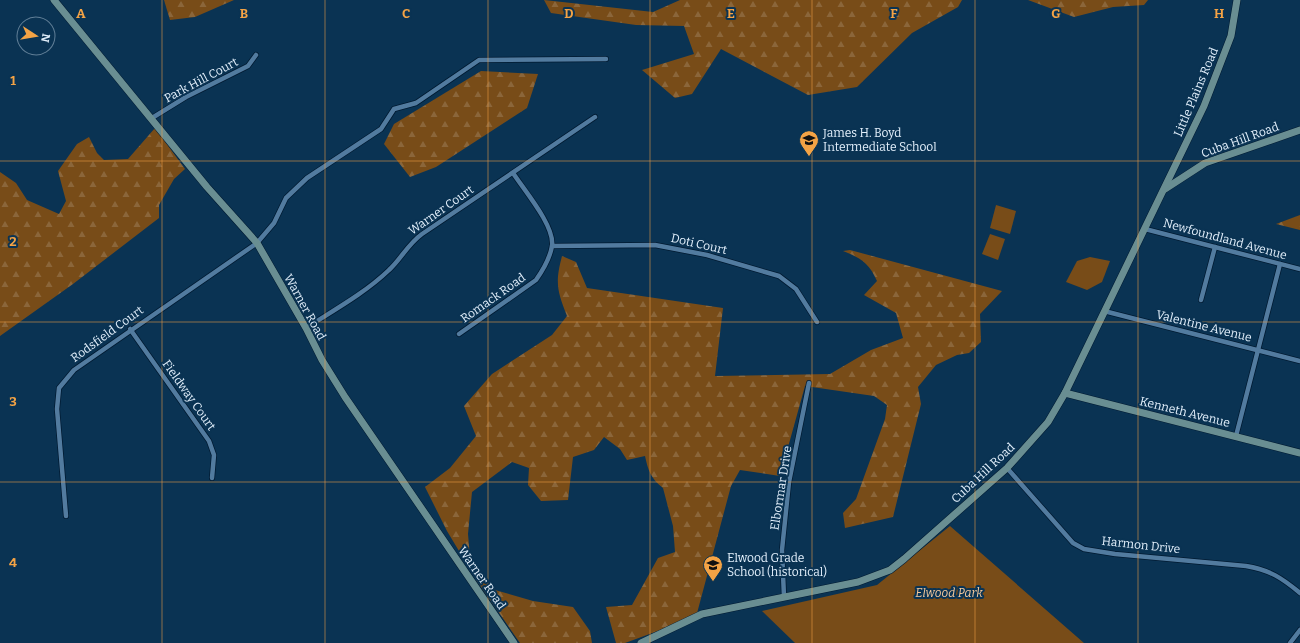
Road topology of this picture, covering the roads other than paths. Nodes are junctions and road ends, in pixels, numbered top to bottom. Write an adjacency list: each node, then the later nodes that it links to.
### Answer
1 (54, 0): 6 (street, Warner Road)
2 (1237, 0): 9 (street, Little Plains Road)
3 (256, 55): 6 (street, Park Hill Court)
4 (606, 59): 11 (street, Rodsfield Court)
5 (595, 117): 8 (street, Warner Court)
6 (152, 118): 11 (street, Warner Road)
7 (1300, 130): 9 (street, Cuba Hill Road)
8 (513, 173): 12 (street); 19 (street, Warner Court)
9 (1165, 189): 10 (street, Cuba Hill Road)
10 (1145, 229): 13 (street, Newfoundland Avenue); 17 (street, Cuba Hill Road)
11 (257, 243): 19 (street, Warner Road); 20 (street, Rodsfield Court)
12 (552, 246): 18 (street, Doti Court); 21 (street, Romack Road)
13 (1215, 247): 14 (street, Newfoundland Avenue); 16 (street)
14 (1280, 264): 15 (street, Newfoundland Avenue); 22 (street)
15 (1300, 269)
16 (1201, 300)
17 (1104, 311): 22 (street, Valentine Avenue); 25 (street, Cuba Hill Road)
18 (817, 322)
19 (306, 328): 34 (street, Warner Road)
20 (130, 329): 29 (street, Fieldway Court); 30 (street, Rodsfield Court)
21 (459, 334)
22 (1259, 350): 23 (street, Valentine Avenue); 26 (street)
23 (1300, 361)
24 (809, 383): 32 (street, Elbormar Drive)
25 (1065, 393): 26 (street, Kenneth Avenue); 28 (street, Cuba Hill Road)
26 (1236, 436): 27 (street, Kenneth Avenue)
27 (1300, 453)
28 (1007, 468): 31 (street, Harmon Drive); 32 (street, Cuba Hill Road)
29 (212, 478)
30 (66, 516)
31 (1300, 593)
32 (784, 597): 35 (street, Cuba Hill Road)
33 (1300, 630): 36 (street)
34 (514, 643)
35 (641, 643)
36 (1290, 643)

